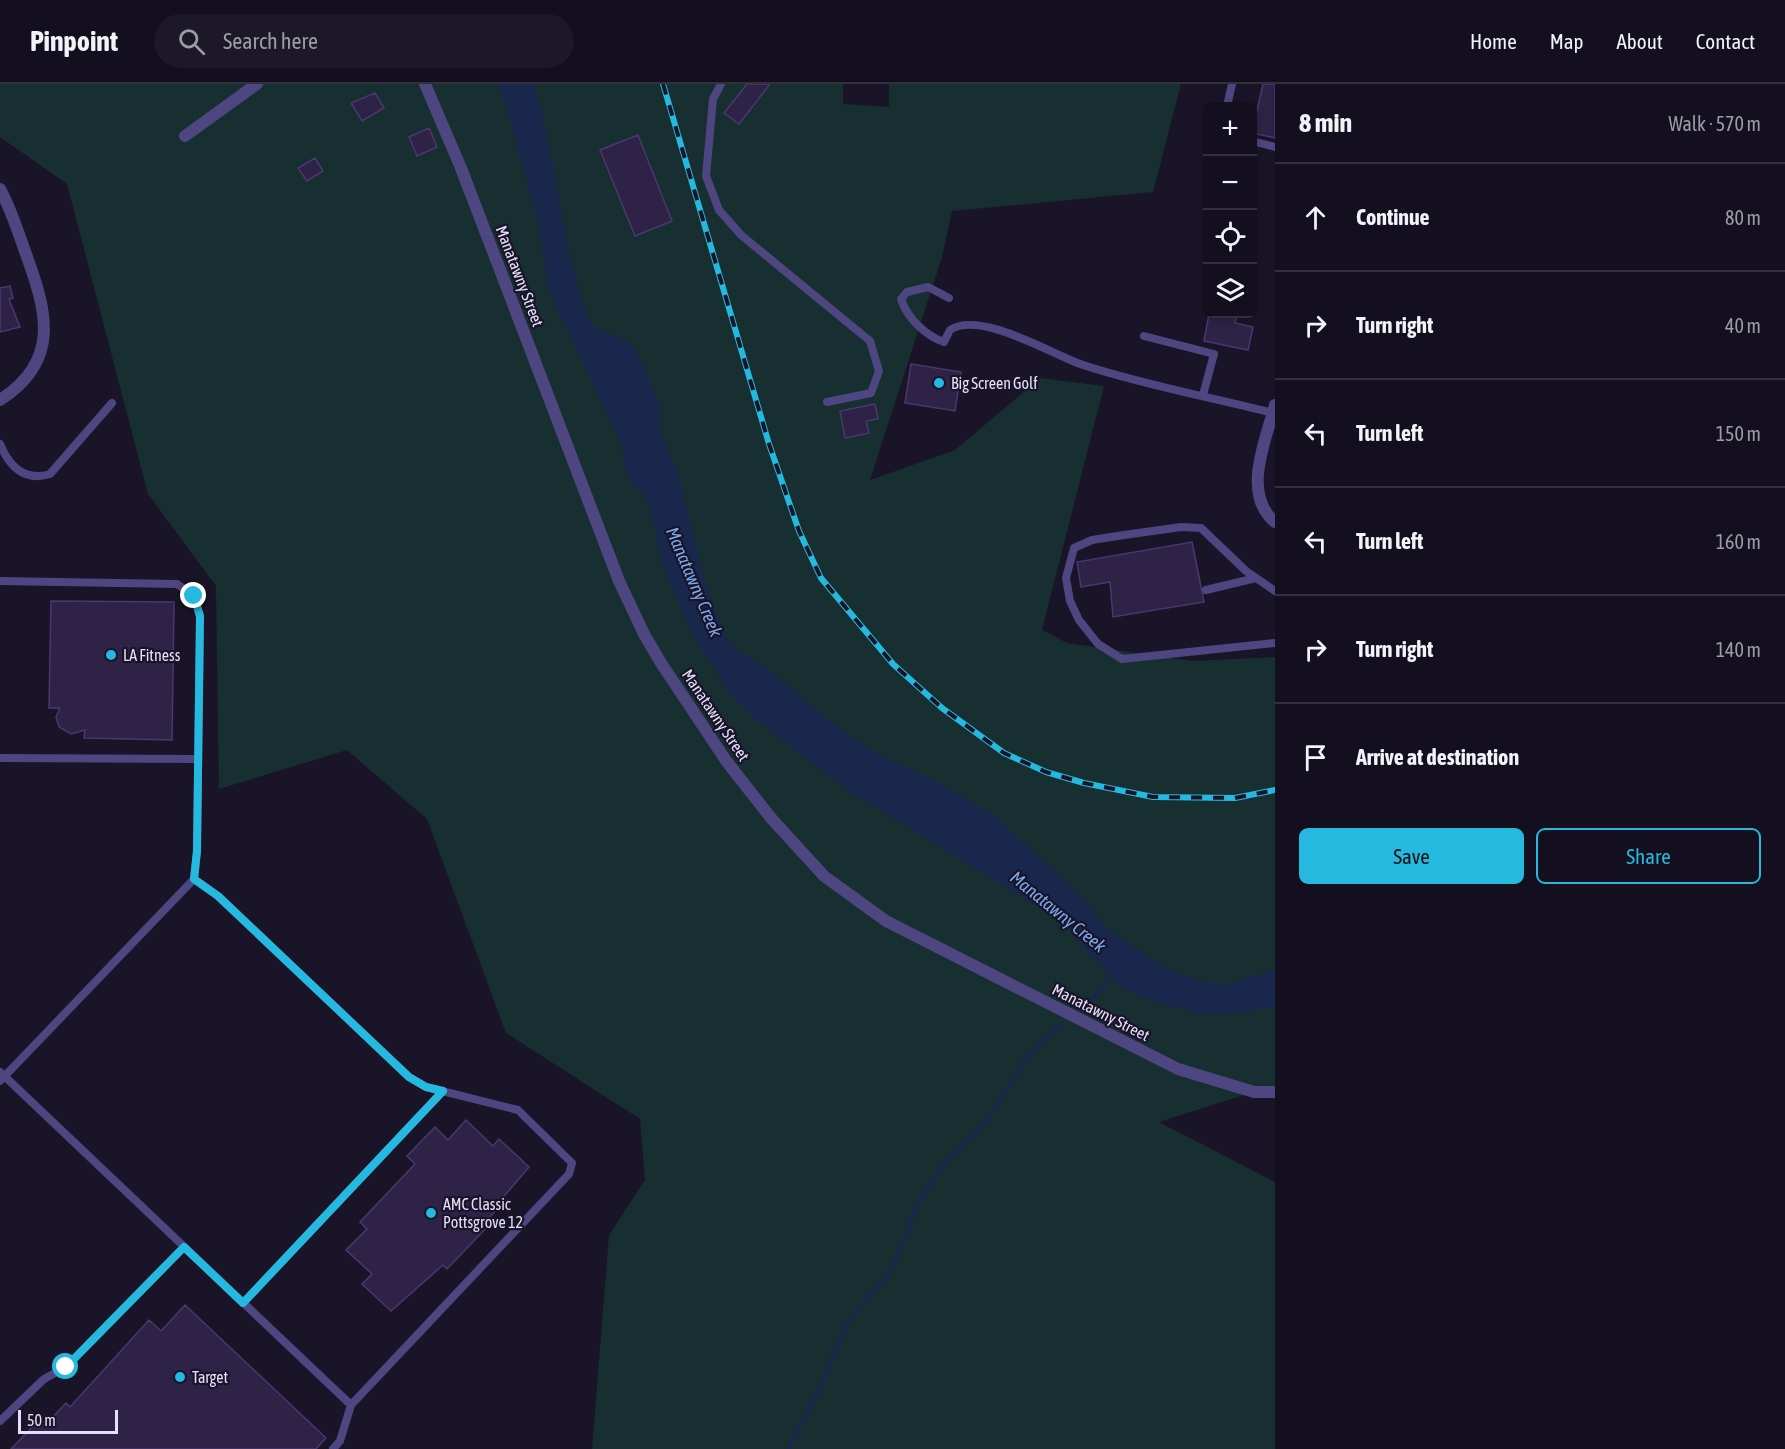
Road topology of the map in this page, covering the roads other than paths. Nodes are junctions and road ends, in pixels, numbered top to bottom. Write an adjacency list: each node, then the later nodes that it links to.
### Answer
1 (257, 84): 6 (street)
2 (425, 84): 29 (street, Manatawny Street)
3 (722, 84): 14 (lane)
4 (1232, 84): 5 (lane)
5 (1228, 102)
6 (185, 136)
7 (1257, 142): 8 (lane)
8 (1275, 147)
9 (0, 189): 13 (street)
10 (949, 298): 12 (lane)
11 (1144, 336): 12 (lane)
12 (1203, 395): 16 (lane)
13 (0, 400)
14 (826, 402)
15 (112, 403): 17 (lane)
16 (1274, 409): 18 (street)
17 (0, 444)
18 (1275, 522)
19 (1256, 578): 21 (lane); 22 (lane); 23 (lane)
20 (0, 581): 25 (lane)
21 (1206, 590)
22 (1275, 591)
23 (1275, 643)
24 (0, 759): 25 (lane)
25 (198, 759): 26 (lane)
26 (194, 879): 27 (lane); 28 (lane)
27 (2, 1076): 30 (lane)
28 (443, 1091): 31 (lane); 32 (lane)
29 (1275, 1092)
30 (184, 1247): 31 (lane); 33 (lane)
31 (243, 1303): 32 (lane)
32 (351, 1405): 34 (lane)
33 (0, 1421)
34 (333, 1449)

